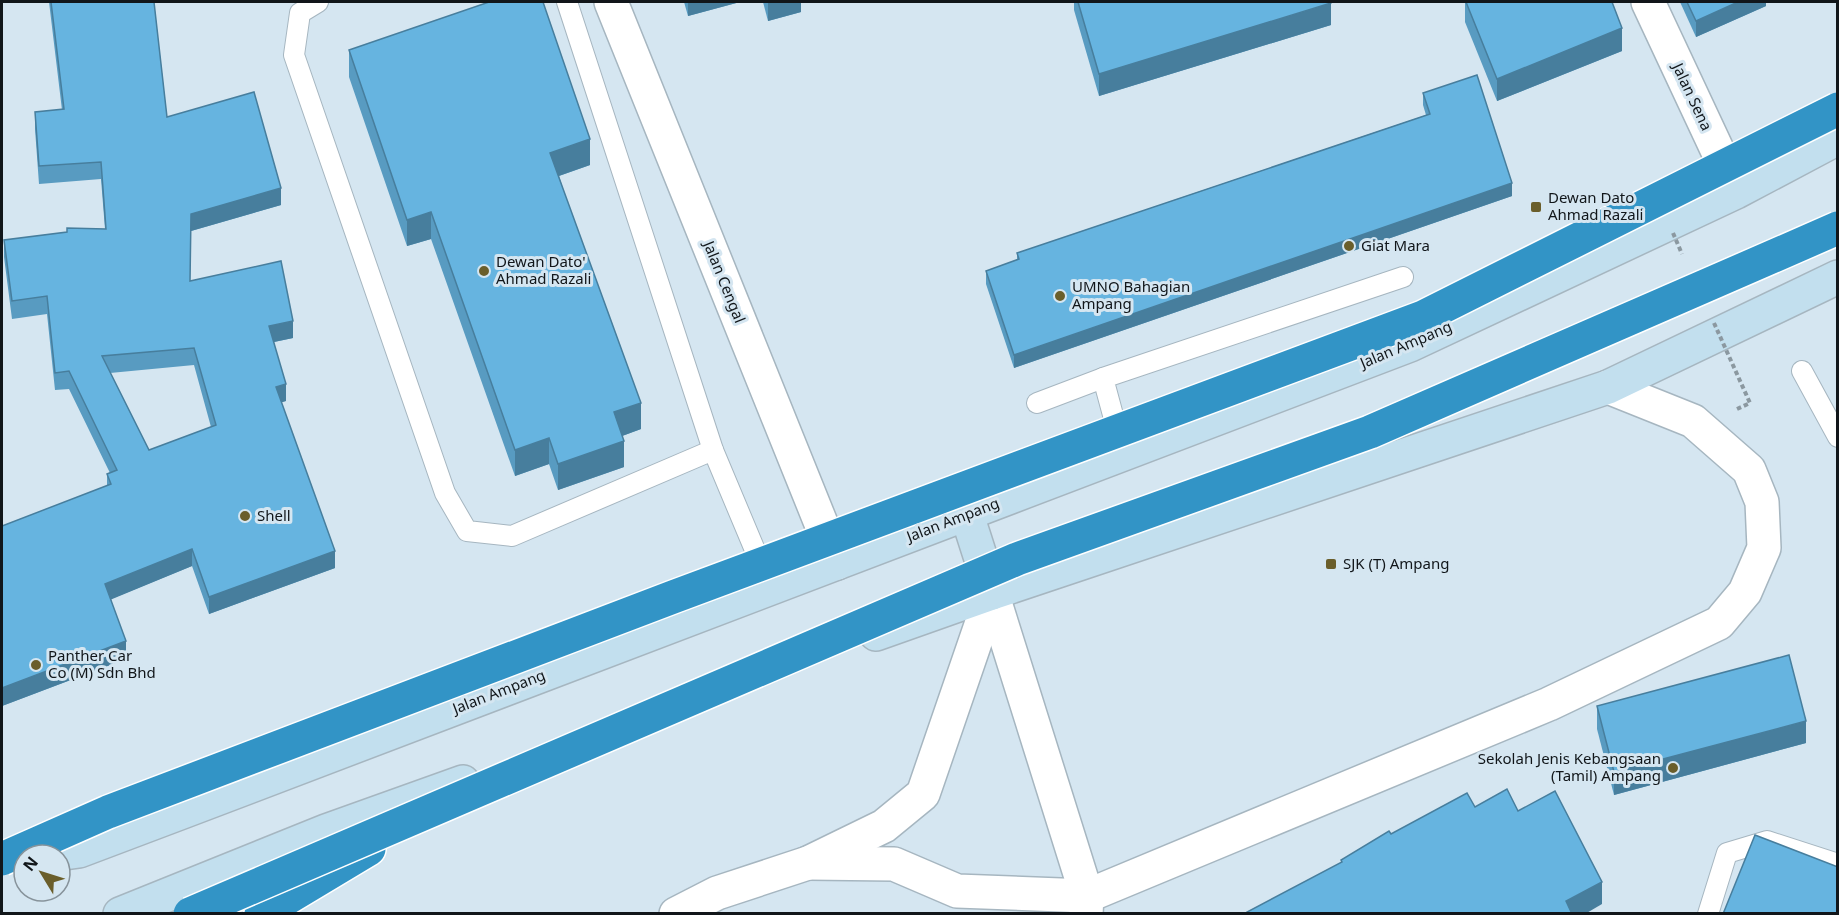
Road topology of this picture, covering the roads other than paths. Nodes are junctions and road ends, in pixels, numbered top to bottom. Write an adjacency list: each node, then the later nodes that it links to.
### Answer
1 (318, 2): 16 (lane)
2 (567, 2): 16 (lane)
3 (611, 2): 19 (street, Jalan Cengal)
4 (1648, 2): 7 (street, Jalan Sena)
5 (1838, 109): 24 (highway, bridge)
6 (1838, 138): 7 (main road, Jalan Ampang)
7 (1736, 192): 17 (main road, Jalan Ampang)
8 (1838, 228): 22 (highway, bridge)
9 (1403, 277): 12 (lane)
10 (1838, 278): 13 (main road)
11 (1802, 371): 15 (lane)
12 (1103, 378): 14 (lane); 17 (lane)
13 (1608, 387): 21 (main road); 27 (street)
14 (1037, 403)
15 (1838, 437)
16 (713, 450): 20 (lane)
17 (1124, 455): 18 (main road, Jalan Ampang)
18 (967, 515): 19 (main road, Jalan Ampang); 21 (main road)
19 (837, 563): 20 (main road, Jalan Ampang)
20 (771, 589): 23 (main road, Jalan Ampang)
21 (992, 593): 25 (street); 27 (street); 28 (main road)
22 (442, 805): 29 (highway, bridge); 30 (highway, bridge)
23 (72, 852)
24 (2, 861)
25 (808, 863): 27 (street); 31 (street)
26 (1838, 864): 32 (lane)
27 (1087, 905)
28 (120, 914)
29 (190, 914)
30 (261, 914)
31 (676, 914)
32 (1708, 914)

